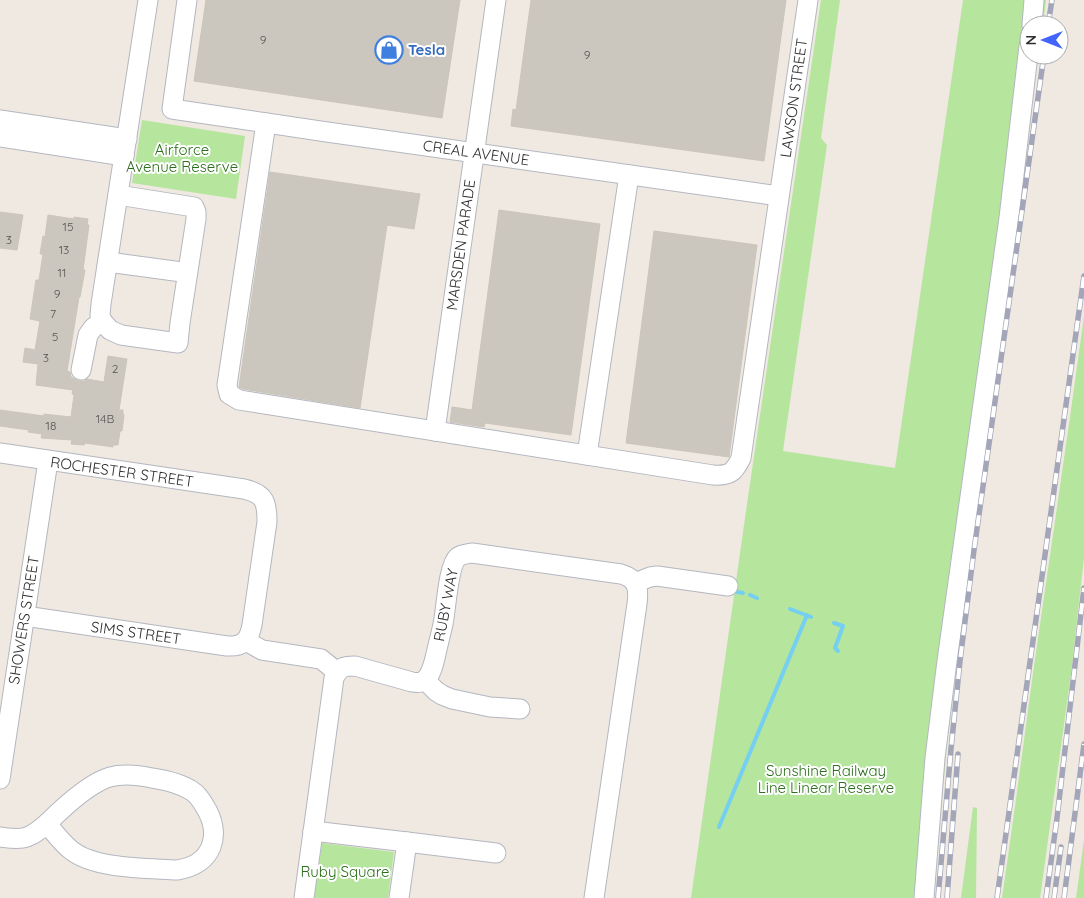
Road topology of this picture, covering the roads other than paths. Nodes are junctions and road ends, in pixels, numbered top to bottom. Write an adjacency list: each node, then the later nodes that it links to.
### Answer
1 (148, 0): 11 (street)
2 (187, 0): 9 (street, CREAL AVENUE)
3 (496, 0): 12 (street, MARSDEN PARADE)
4 (808, 0): 15 (street, LAWSON STREET)
5 (1034, 0): 6 (street)
6 (1033, 15)
7 (1027, 65): 40 (street)
8 (0, 120): 11 (street)
9 (266, 123): 12 (street, CREAL AVENUE); 20 (street, LAWSON STREET)
10 (0, 137): 11 (street)
11 (125, 147): 14 (street)
12 (474, 153): 13 (street, CREAL AVENUE); 20 (street, MARSDEN PARADE)
13 (628, 175): 15 (street, CREAL AVENUE); 22 (street)
14 (118, 195): 16 (street); 18 (street)
15 (779, 196): 22 (street, LAWSON STREET)
16 (108, 262): 17 (street); 18 (street)
17 (182, 272)
18 (102, 321): 19 (street)
19 (81, 370)
20 (435, 431): 22 (street, LAWSON STREET)
21 (0, 453): 23 (street, ROCHESTER STREET)
22 (586, 455)
23 (48, 461): 26 (street, SHOWERS STREET); 27 (street, ROCHESTER STREET)
24 (635, 583): 25 (street); 29 (street, RUBY WAY); 39 (street)
25 (728, 586)
26 (25, 616): 27 (street, SIMS STREET); 31 (street, SHOWERS STREET)
27 (246, 641): 28 (street)
28 (337, 672): 29 (street); 33 (street)
29 (425, 680): 30 (street)
30 (520, 709)
31 (0, 779)
32 (47, 824): 32 (street); 34 (street)
33 (313, 831): 35 (street); 37 (street)
34 (0, 837)
35 (407, 842): 36 (street); 38 (street)
36 (496, 853)
37 (304, 898)
38 (400, 898)
39 (594, 898)
40 (924, 898)

